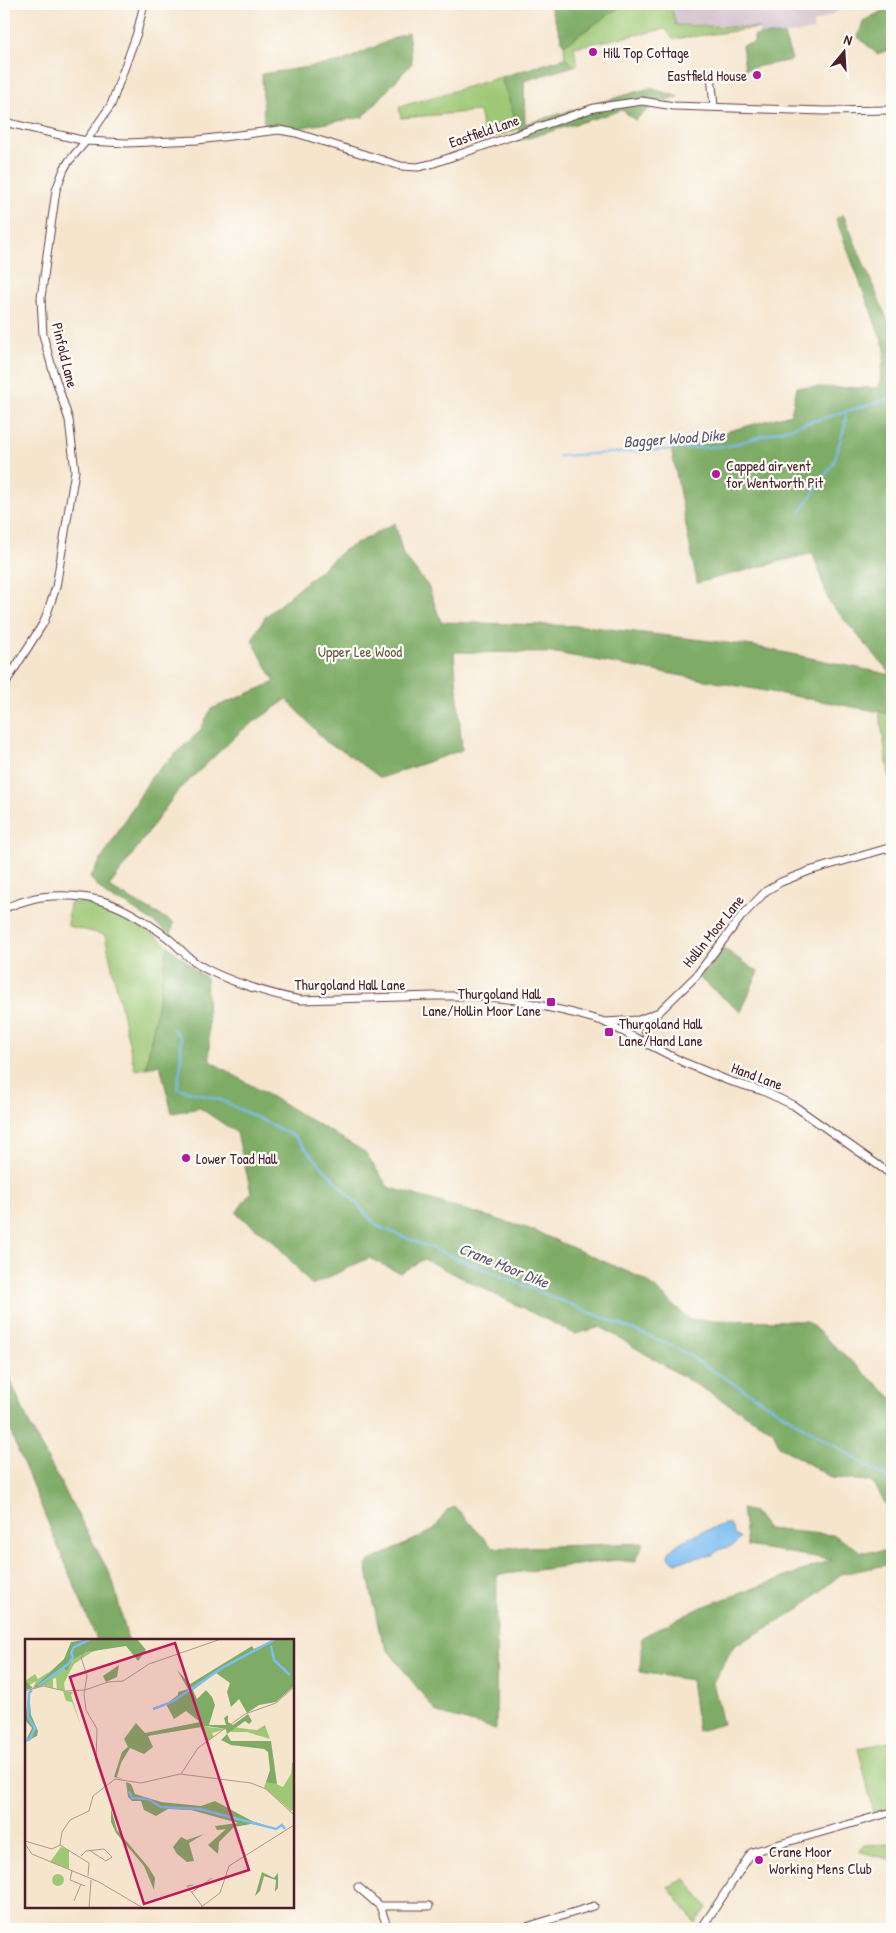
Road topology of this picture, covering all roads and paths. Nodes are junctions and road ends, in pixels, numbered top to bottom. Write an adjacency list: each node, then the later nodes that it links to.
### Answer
1 (144, 4): 6 (street, Pinfold Lane)
2 (711, 74): 3 (street)
3 (714, 107): 4 (street, Eastfield Lane); 6 (street, Eastfield Lane)
4 (892, 110)
5 (4, 122): 6 (street, Eastfield Lane)
6 (86, 142): 7 (street, Pinfold Lane)
7 (4, 688)
8 (892, 847): 10 (street, Hollin Moor Lane)
9 (4, 908): 11 (street, Thurgoland Hall Lane)
10 (649, 1016): 11 (street, Hollin Moor Lane); 12 (street)
11 (602, 1022): 12 (street, Hand Lane)
12 (649, 1045): 13 (street, Hand Lane)
13 (892, 1175)
14 (892, 1812): 21 (street)
15 (358, 1886): 16 (street)
16 (380, 1906): 17 (street); 19 (street)
17 (429, 1906)
18 (594, 1906): 20 (street)
19 (388, 1929)
20 (520, 1929)
21 (701, 1929)

